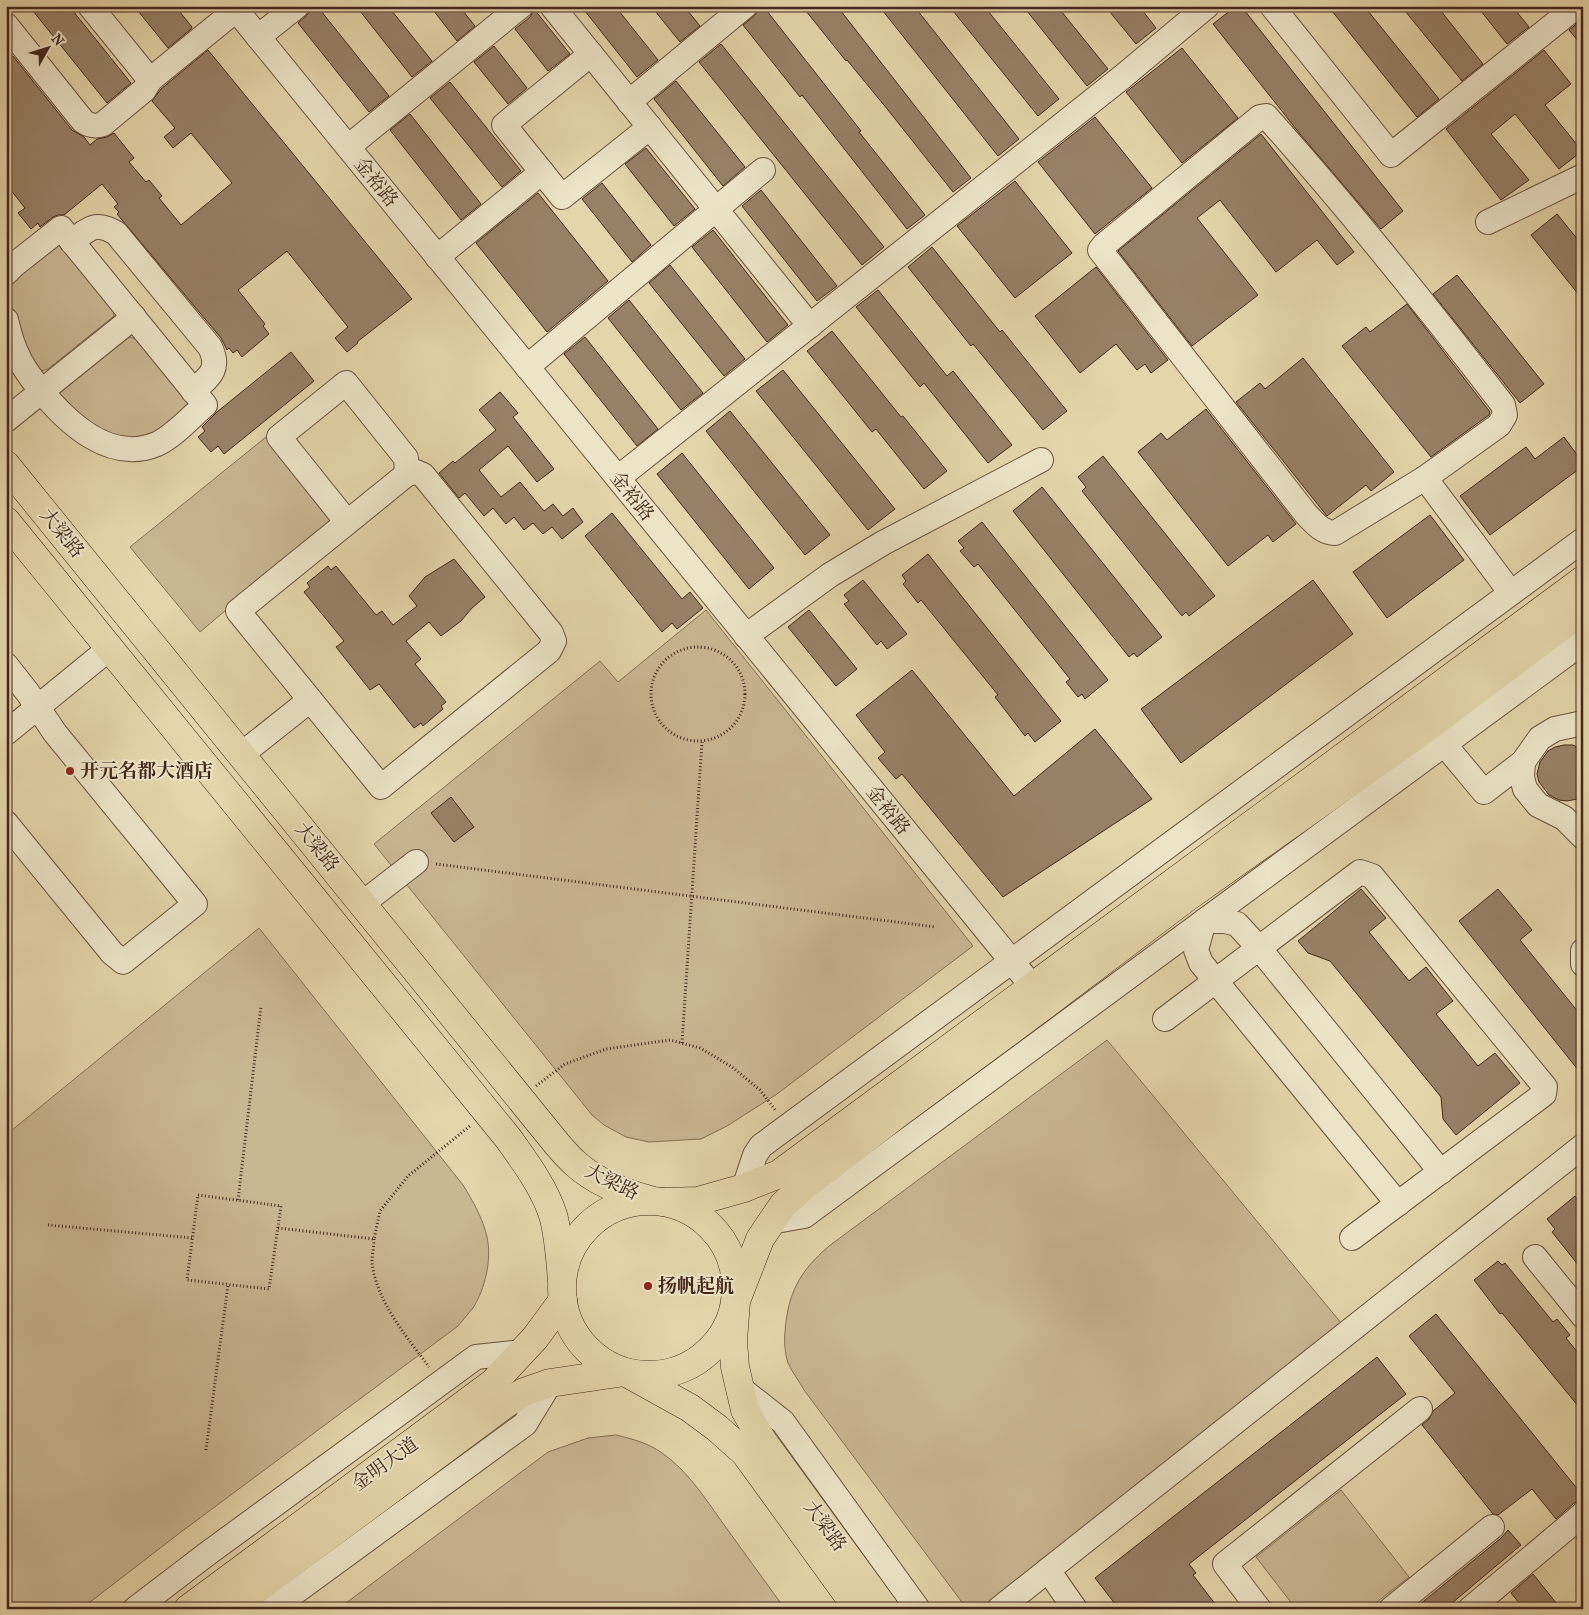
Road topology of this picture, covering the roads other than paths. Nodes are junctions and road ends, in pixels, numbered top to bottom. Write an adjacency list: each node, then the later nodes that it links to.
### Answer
1 (90, 6): 13 (street)
2 (297, 6): 11 (street)
3 (521, 6): 16 (street)
4 (552, 6): 12 (street)
5 (745, 6): 14 (street)
6 (1207, 6): 27 (street)
7 (1272, 6): 8 (street)
8 (1576, 6)
9 (234, 8): 11 (street, 金裕路); 13 (street)
10 (6, 25): 13 (street)
11 (258, 37): 16 (street, 金裕路)
12 (591, 54): 14 (street); 18 (street)
13 (150, 80)
14 (629, 102): 15 (street)
15 (650, 127): 18 (street); 20 (street)
16 (348, 147): 23 (street, 金裕路)
17 (763, 170): 20 (street)
18 (542, 172): 23 (street)
19 (1583, 176): 21 (street)
20 (716, 210): 27 (street); 28 (street)
21 (1488, 222)
22 (72, 242): 24 (street); 25 (street); 30 (street)
23 (437, 257): 28 (street, 金裕路)
24 (6, 273)
25 (134, 317): 29 (street); 30 (street)
26 (6, 320): 29 (street)
27 (810, 326): 35 (street)
28 (527, 367): 35 (street, 金裕路)
29 (42, 391): 30 (street); 31 (street)
30 (193, 391)
31 (6, 420)
32 (1041, 460): 43 (street)
33 (6, 465): 52 (main road, 大梁路)
34 (407, 474): 38 (street); 38 (street); 47 (street)
35 (618, 478): 43 (street, 金裕路)
36 (1425, 478): 36 (street); 41 (street)
37 (6, 521): 45 (main road, 大梁路)
38 (347, 522): 47 (street)
39 (1583, 540): 41 (street)
40 (1583, 580): 65 (main road)
41 (1511, 593): 62 (street)
42 (1583, 610): 57 (main road)
43 (746, 636): 62 (street, 金裕路)
44 (1583, 642): 51 (street)
45 (110, 648): 48 (street); 75 (main road, 大梁路)
46 (6, 665): 48 (street)
47 (310, 700): 52 (street)
48 (38, 707): 50 (street); 54 (street)
49 (1583, 723): 53 (street)
50 (6, 733)
51 (1444, 744): 53 (street); 59 (street)
52 (242, 754): 58 (main road, 大梁路)
53 (1523, 762): 55 (street)
54 (6, 823)
55 (1583, 837)
56 (416, 862): 58 (street)
57 (1186, 898): 59 (street); 72 (main road)
58 (363, 904): 70 (main road, 大梁路)
59 (1204, 921): 60 (street); 64 (street); 72 (street)
60 (1259, 948): 64 (street); 68 (street); 68 (street)
61 (1583, 951): 63 (street)
62 (1012, 962): 65 (street, 金裕路); 69 (street)
63 (1583, 964)
64 (1216, 980): 66 (street); 71 (street)
65 (1032, 986): 69 (main road)
66 (1165, 1019)
67 (1583, 1146): 85 (street)
68 (1441, 1172): 71 (street)
69 (744, 1188): 70 (main road)
70 (657, 1201): 75 (main road); 76 (main road)
71 (1398, 1204): 73 (street)
72 (770, 1222): 76 (main road)
73 (1352, 1238)
74 (1535, 1257): 77 (street)
75 (562, 1290): 78 (main road, 金明大道); 79 (main road)
76 (736, 1301): 79 (main road); 81 (main road, 大梁路)
77 (1583, 1316)
78 (522, 1352): 86 (street); 87 (main road, 金明大道)
79 (624, 1372): 80 (main road, 金明大道); 90 (main road, 大梁路)
80 (550, 1383): 88 (main road, 金明大道); 89 (street)
81 (740, 1388): 91 (main road, 大梁路); 92 (street)
82 (1420, 1409): 95 (street)
83 (1583, 1514): 97 (street)
84 (1492, 1527): 96 (street)
85 (1048, 1570): 93 (street); 94 (street)
86 (135, 1609)
87 (188, 1609)
88 (230, 1609)
89 (272, 1609)
90 (858, 1609)
91 (885, 1609)
92 (918, 1609)
93 (999, 1609)
94 (1075, 1609)
95 (1259, 1609)
96 (1391, 1609)
97 (1470, 1609)

